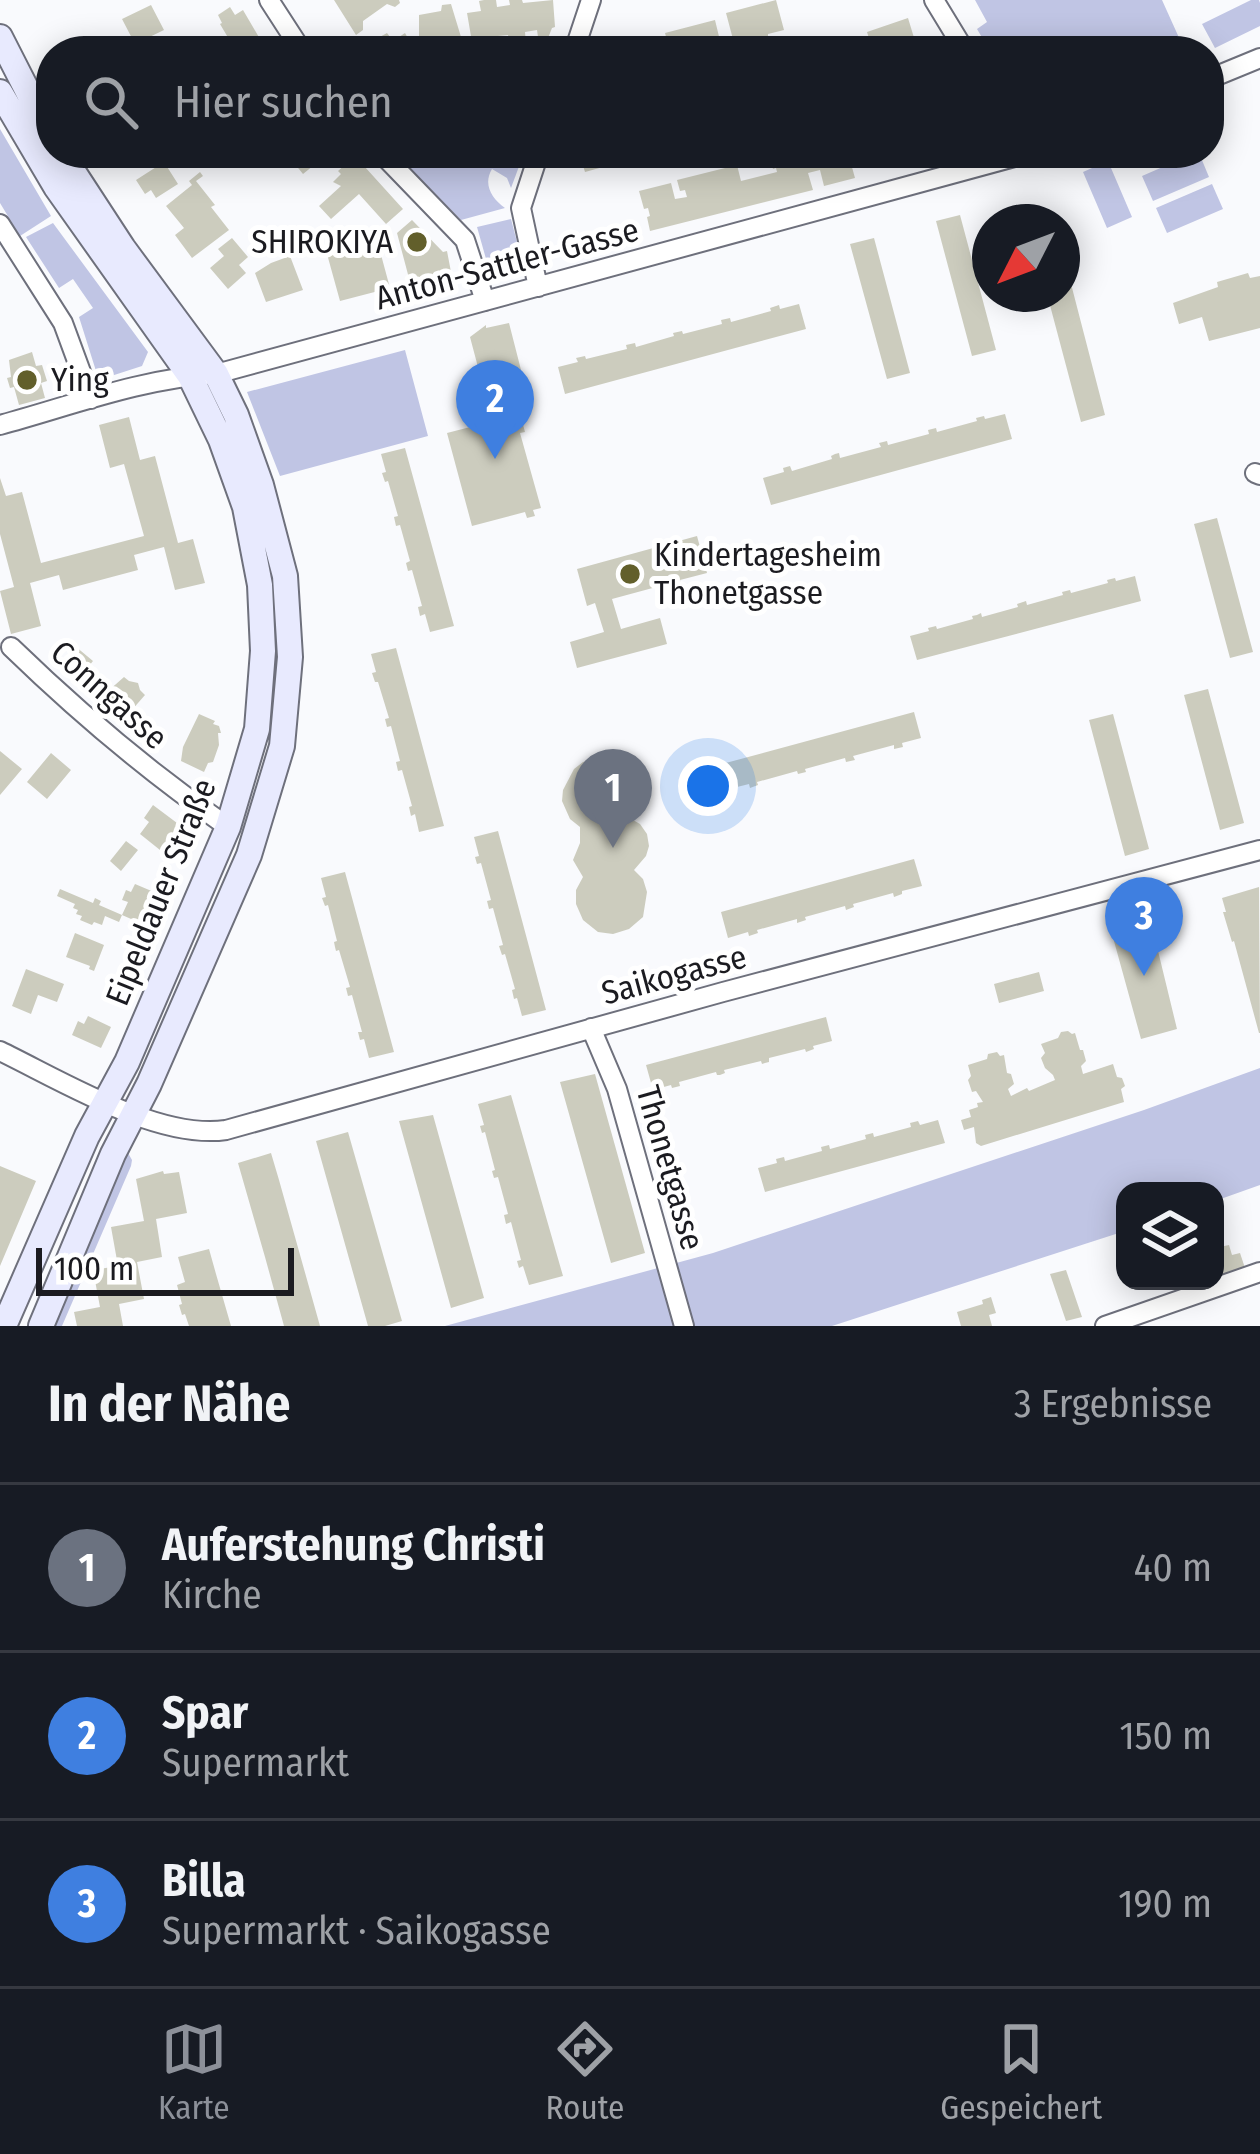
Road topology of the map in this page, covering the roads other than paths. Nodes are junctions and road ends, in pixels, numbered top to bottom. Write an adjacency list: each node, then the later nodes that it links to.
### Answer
1 (269, 0): 4 (street)
2 (591, 0): 5 (street)
3 (934, 0): 6 (street)
4 (292, 36)
5 (579, 36)
6 (956, 36)
7 (0, 37): 11 (main road)
8 (1260, 58): 9 (street)
9 (1224, 74)
10 (0, 92): 12 (main road, Eipeldauer Straße)
11 (36, 107)
12 (36, 153)
13 (45, 168): 22 (main road, Eipeldauer Straße)
14 (71, 168): 21 (main road, Eipeldauer Straße)
15 (395, 168): 20 (street)
16 (534, 168): 19 (street)
17 (973, 168): 19 (street, Anton-Sattler-Gasse)
18 (2, 232): 23 (street)
19 (538, 287): 20 (street, Anton-Sattler-Gasse)
20 (485, 302): 21 (street, Anton-Sattler-Gasse)
21 (216, 374): 22 (street, Anton-Sattler-Gasse); 31 (main road, Eipeldauer Straße)
22 (190, 376): 23 (street, Anton-Sattler-Gasse); 26 (main road, Eipeldauer Straße)
23 (91, 399): 24 (street, Anton-Sattler-Gasse)
24 (0, 425)
25 (11, 646): 26 (street, Conngasse)
26 (228, 827): 30 (main road, Eipeldauer Straße)
27 (1260, 850): 28 (street, Saikogasse)
28 (591, 1028): 31 (street, Saikogasse); 35 (street, Thonetgasse)
29 (0, 1051): 30 (street, Saikogasse)
30 (106, 1102): 31 (street, Saikogasse); 33 (main road, Eipeldauer Straße)
31 (133, 1114): 34 (main road, Eipeldauer Straße)
32 (1260, 1272): 36 (street)
33 (4, 1326)
34 (40, 1326)
35 (684, 1326)
36 (1105, 1326)

